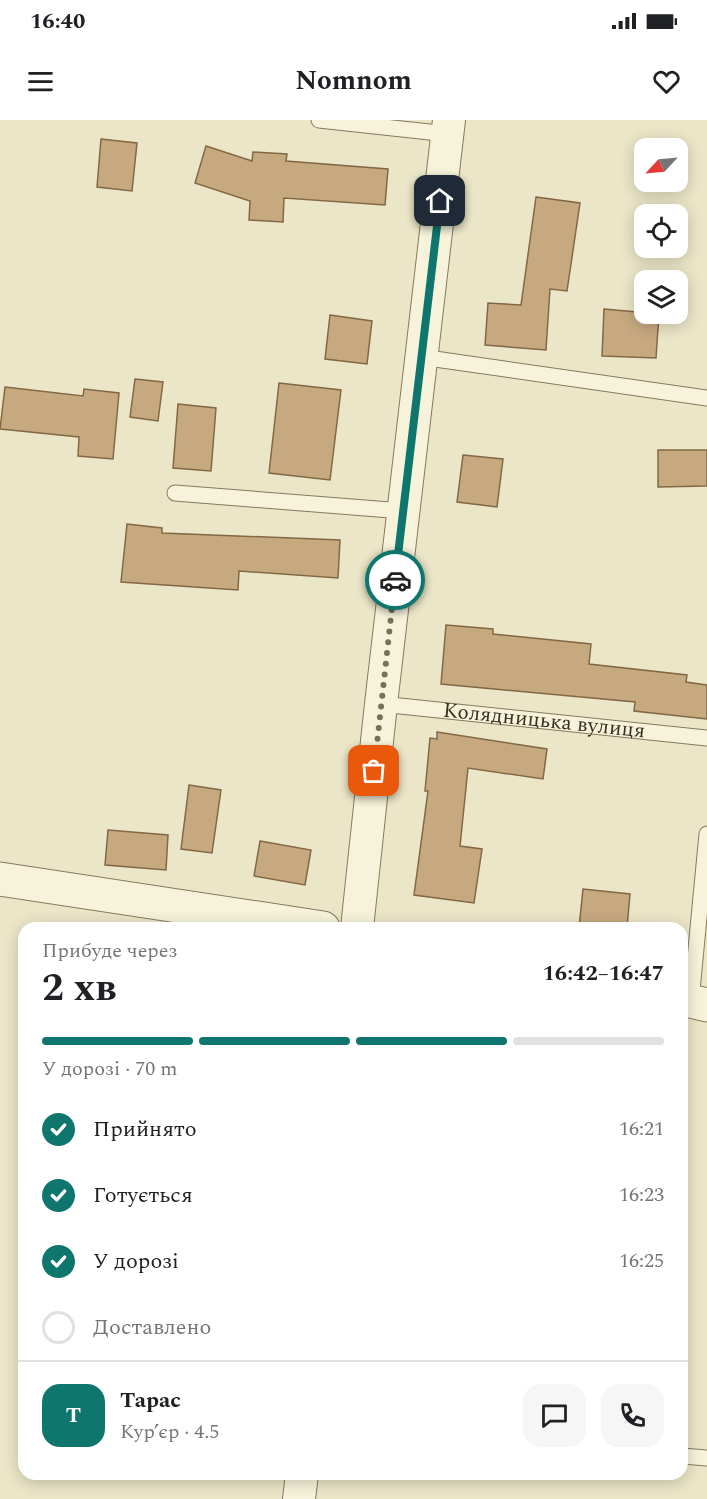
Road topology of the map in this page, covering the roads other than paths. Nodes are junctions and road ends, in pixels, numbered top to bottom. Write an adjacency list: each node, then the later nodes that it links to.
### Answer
1 (319, 120): 2 (lane)
2 (448, 127): 3 (street)
3 (421, 357): 4 (lane); 6 (street)
4 (707, 398)
5 (175, 493): 6 (lane)
6 (404, 511): 7 (street)
7 (381, 704): 8 (lane, Колядницька вулиця); 12 (street)
8 (707, 738)
9 (707, 834): 13 (lane)
10 (0, 879): 11 (street)
11 (283, 922)
12 (358, 922)
13 (694, 1002)
14 (688, 1456): 15 (lane)
15 (707, 1458)
16 (301, 1480): 17 (street)
17 (299, 1499)

